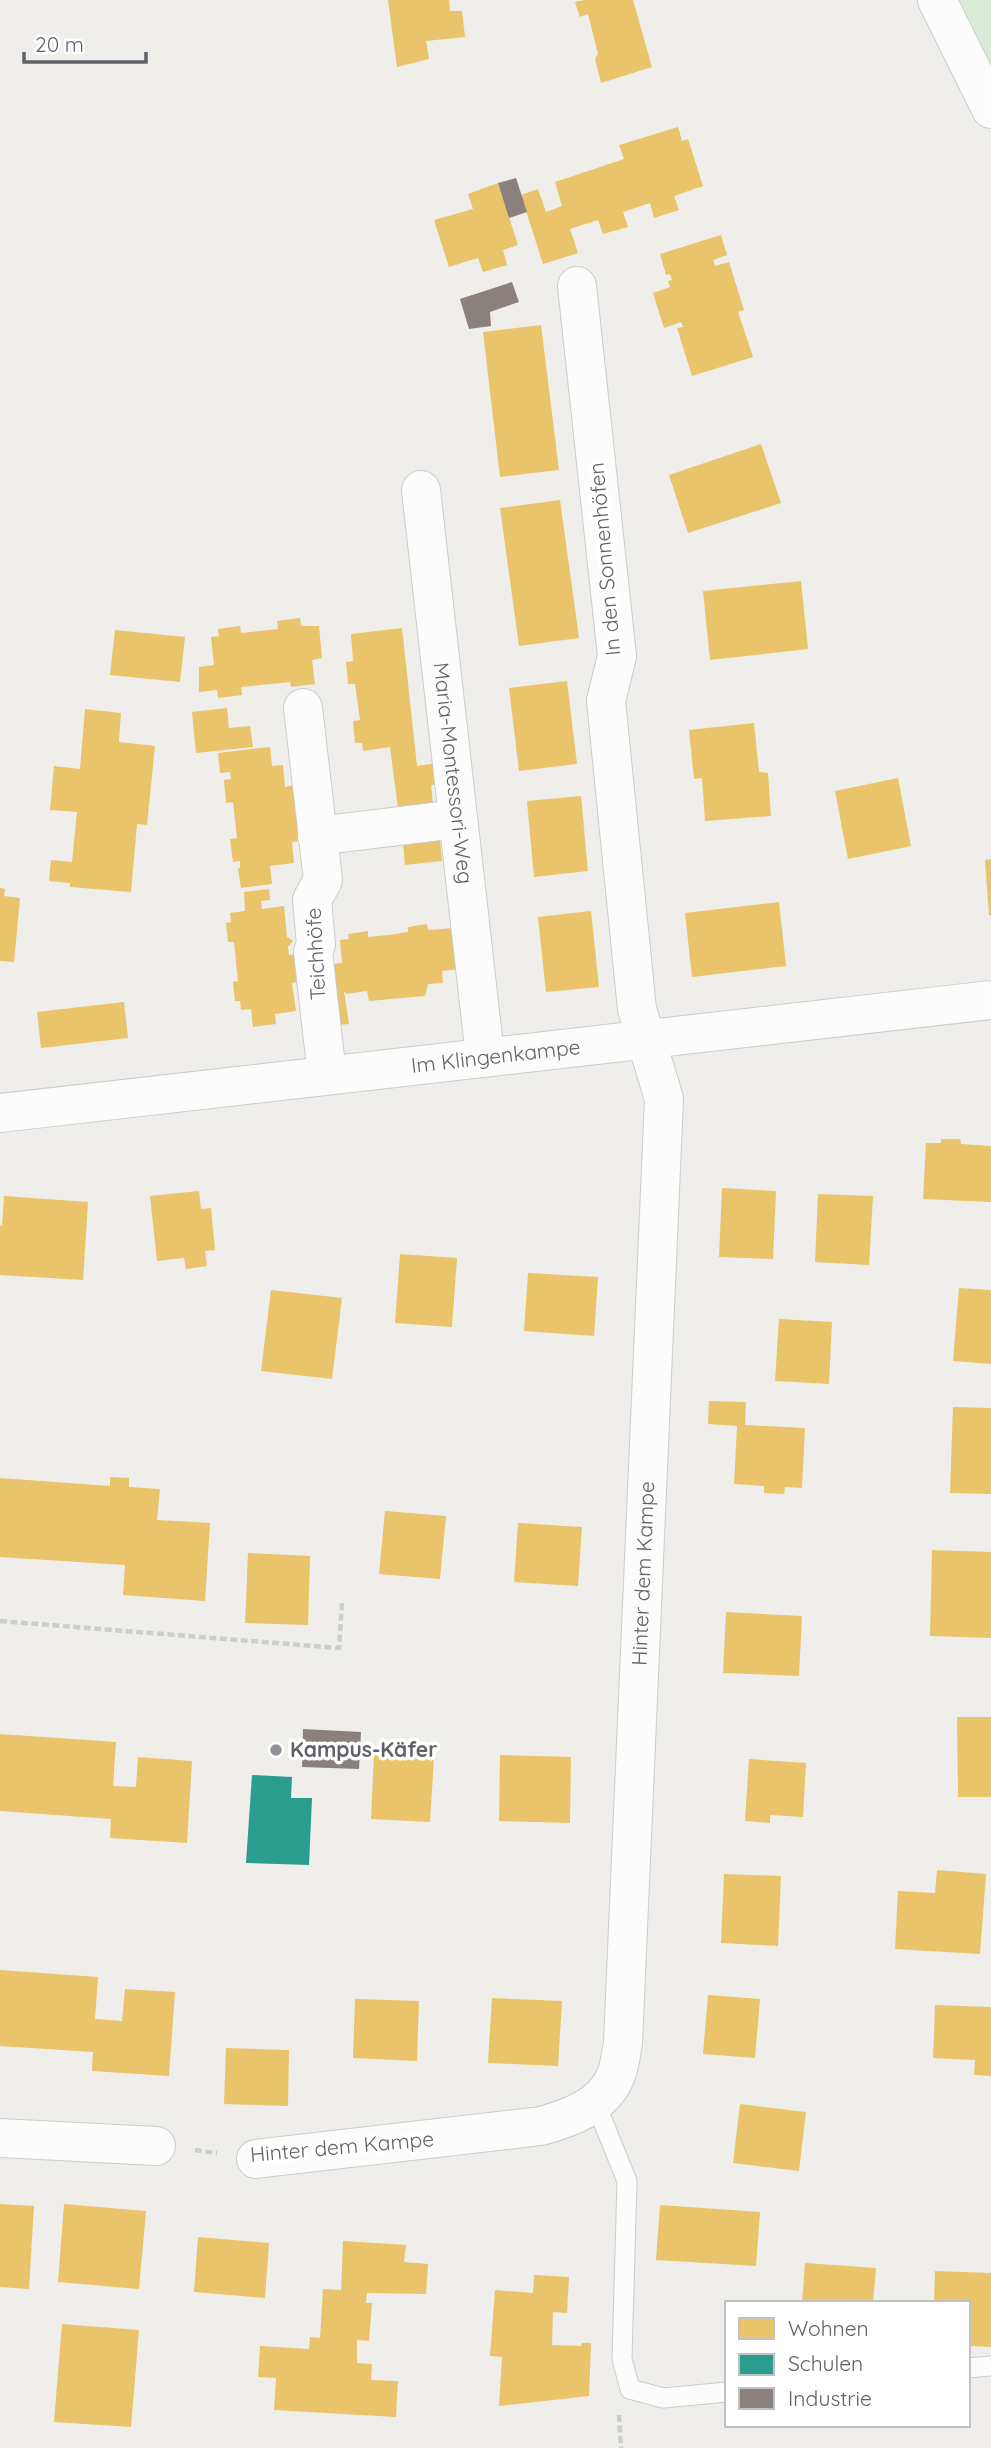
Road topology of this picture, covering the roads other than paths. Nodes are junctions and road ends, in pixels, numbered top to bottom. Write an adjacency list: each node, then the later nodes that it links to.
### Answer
1 (937, 0): 2 (street)
2 (991, 109)
3 (577, 286): 9 (street, In den Sonnenhöfen)
4 (421, 490): 6 (street, Maria-Montessori-Weg)
5 (303, 708): 7 (street, Teichhöfe)
6 (457, 819): 7 (street); 10 (street, Maria-Montessori-Weg)
7 (317, 836): 11 (street, Teichhöfe)
8 (991, 1000): 9 (street, Im Klingenkampe)
9 (647, 1039): 10 (street, Im Klingenkampe); 13 (street, Hinter dem Kampe)
10 (485, 1056): 11 (street, Im Klingenkampe)
11 (327, 1075): 12 (street, Im Klingenkampe)
12 (0, 1113)
13 (596, 2102): 16 (street, Hinter dem Kampe); 19 (lane)
14 (0, 2138): 15 (street)
15 (156, 2147)
16 (256, 2159)
17 (991, 2366): 18 (lane)
18 (970, 2368)
19 (725, 2392)

